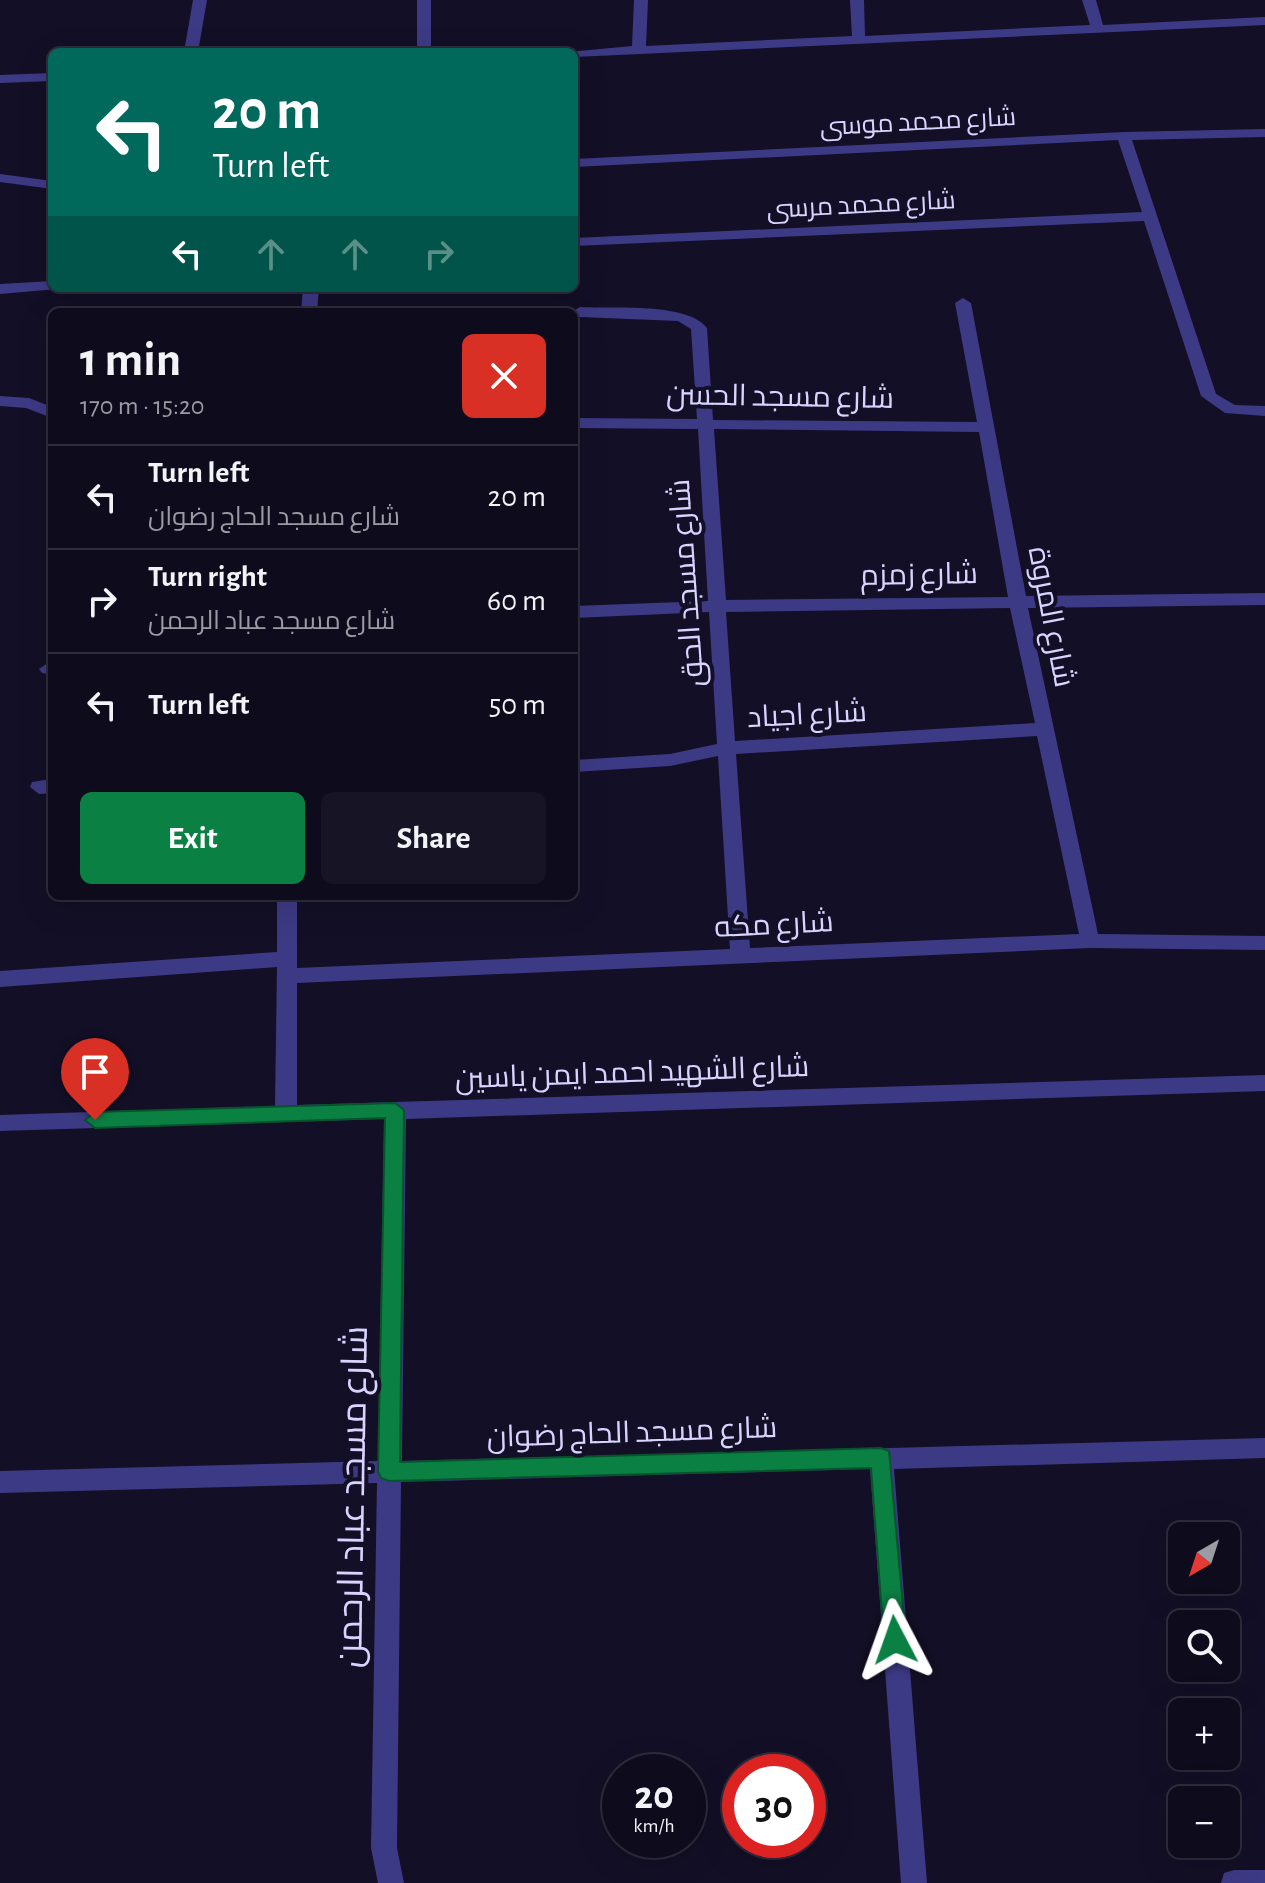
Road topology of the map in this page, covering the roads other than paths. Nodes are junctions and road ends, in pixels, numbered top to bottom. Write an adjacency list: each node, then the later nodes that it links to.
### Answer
1 (200, 0): 9 (street)
2 (424, 0): 10 (street)
3 (641, 0): 11 (street)
4 (857, 0): 8 (street)
5 (1089, 0): 7 (street)
6 (1265, 21): 7 (street)
7 (1098, 29): 8 (street)
8 (859, 40): 11 (street)
9 (192, 48)
10 (424, 48)
11 (639, 50): 12 (street)
12 (578, 53)
13 (48, 77): 14 (street)
14 (0, 79)
15 (1265, 133): 16 (street, شارع محمد موسى)
16 (1124, 136): 17 (street, شارع محمد موسى); 20 (street)
17 (578, 163)
18 (0, 178): 19 (street)
19 (48, 184)
20 (1150, 216): 21 (street, شارع محمد مرسى); 28 (street)
21 (578, 242)
22 (48, 286): 23 (street)
23 (0, 289)
24 (963, 303): 31 (street, شارع المروة)
25 (580, 312): 30 (street, شارع مسجد الحق)
26 (0, 401): 27 (street)
27 (48, 411)
28 (1265, 411)
29 (578, 423): 30 (street, شارع مسجد الحسن)
30 (705, 425): 31 (street, شارع مسجد الحسن); 34 (street, شارع مسجد الحق)
31 (986, 427): 33 (street, شارع المروة)
32 (1265, 599): 33 (street, شارع زمزم)
33 (1018, 602): 34 (street, شارع زمزم); 36 (street, شارع المروة)
34 (717, 606): 35 (street, شارع زمزم); 37 (street, شارع مسجد الحق)
35 (578, 612)
36 (1045, 729): 37 (street, شارع اجياد); 40 (street, شارع المروة)
37 (727, 748): 38 (street, شارع اجياد); 42 (street, شارع مسجد الحق)
38 (578, 766)
39 (287, 900): 43 (street)
40 (1090, 941): 41 (street, شارع مكه); 42 (street, شارع مكه)
41 (1265, 943)
42 (740, 956): 43 (street, شارع مكه)
43 (287, 968): 44 (street, شارع مكه); 47 (street)
44 (0, 979)
45 (1265, 1083): 46 (street, شارع الشهيد احمد ايمن ياسين)
46 (395, 1110): 47 (street, شارع الشهيد احمد ايمن ياسين); 51 (street, شارع مسجد عباد الرحمن)
47 (286, 1114): 48 (street, شارع الشهيد احمد ايمن ياسين)
48 (0, 1123)
49 (1265, 1448): 50 (street, شارع مسجد الحاج رضوان)
50 (881, 1458): 51 (street, شارع مسجد الحاج رضوان); 54 (street)
51 (389, 1472): 52 (street, شارع مسجد الحاج رضوان); 53 (street, شارع مسجد عباد الرحمن)
52 (0, 1482)
53 (391, 1883)
54 (914, 1883)
55 (1234, 1883): 56 (street)
56 (1265, 1883)

